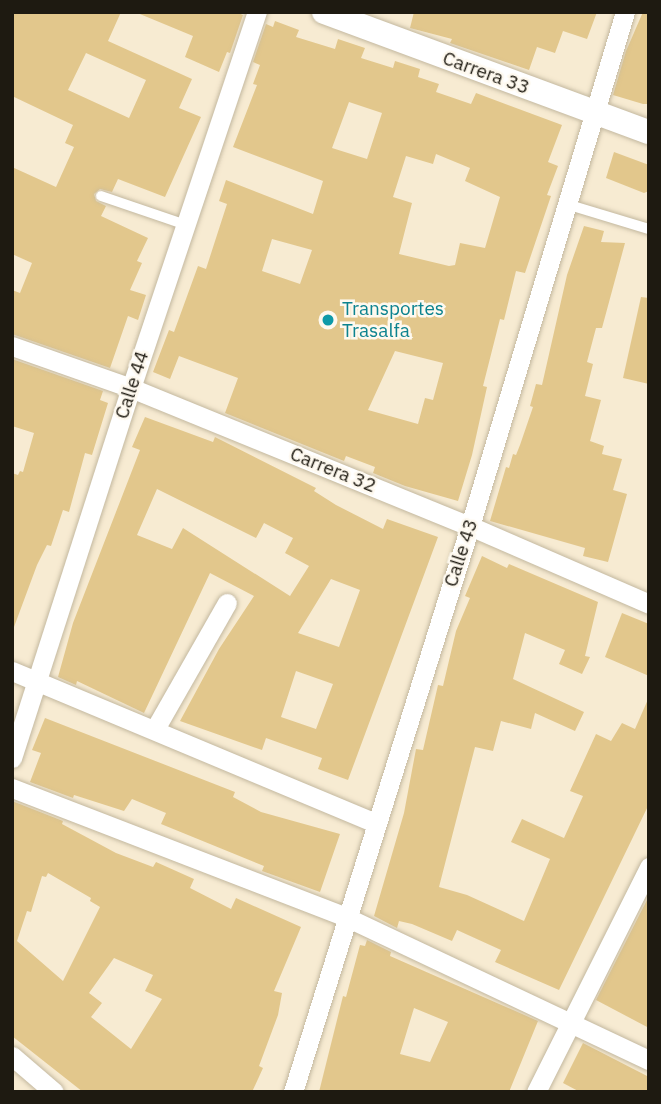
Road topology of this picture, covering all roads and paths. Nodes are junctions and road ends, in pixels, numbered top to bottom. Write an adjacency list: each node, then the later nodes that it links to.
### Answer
1 (257, 12): 8 (street, Calle 44)
2 (324, 12): 4 (street, Carrera 33)
3 (625, 12): 4 (street, Calle 43)
4 (593, 112): 5 (street, Carrera 33); 7 (street, Calle 43)
5 (649, 132)
6 (101, 196): 8 (lane)
7 (566, 204): 9 (lane); 12 (street, Calle 43)
8 (186, 225): 11 (street, Calle 44)
9 (649, 229)
10 (12, 345): 11 (street, Carrera 32)
11 (131, 387): 12 (street, Carrera 32); 16 (street, Calle 44)
12 (470, 526): 14 (street, Carrera 32); 20 (street, Calle 43)
13 (227, 603): 17 (street)
14 (649, 604)
15 (12, 671): 16 (street)
16 (39, 682): 17 (street); 18 (street, Calle 44)
17 (155, 729): 20 (street)
18 (12, 758)
19 (12, 788): 22 (street)
20 (375, 823): 22 (street, Calle 43)
21 (649, 867): 23 (street)
22 (346, 917): 23 (street); 27 (street, Calle 43)
23 (570, 1021): 25 (street); 28 (street)
24 (12, 1056): 26 (street)
25 (649, 1060)
26 (54, 1092)
27 (293, 1092)
28 (536, 1092)

